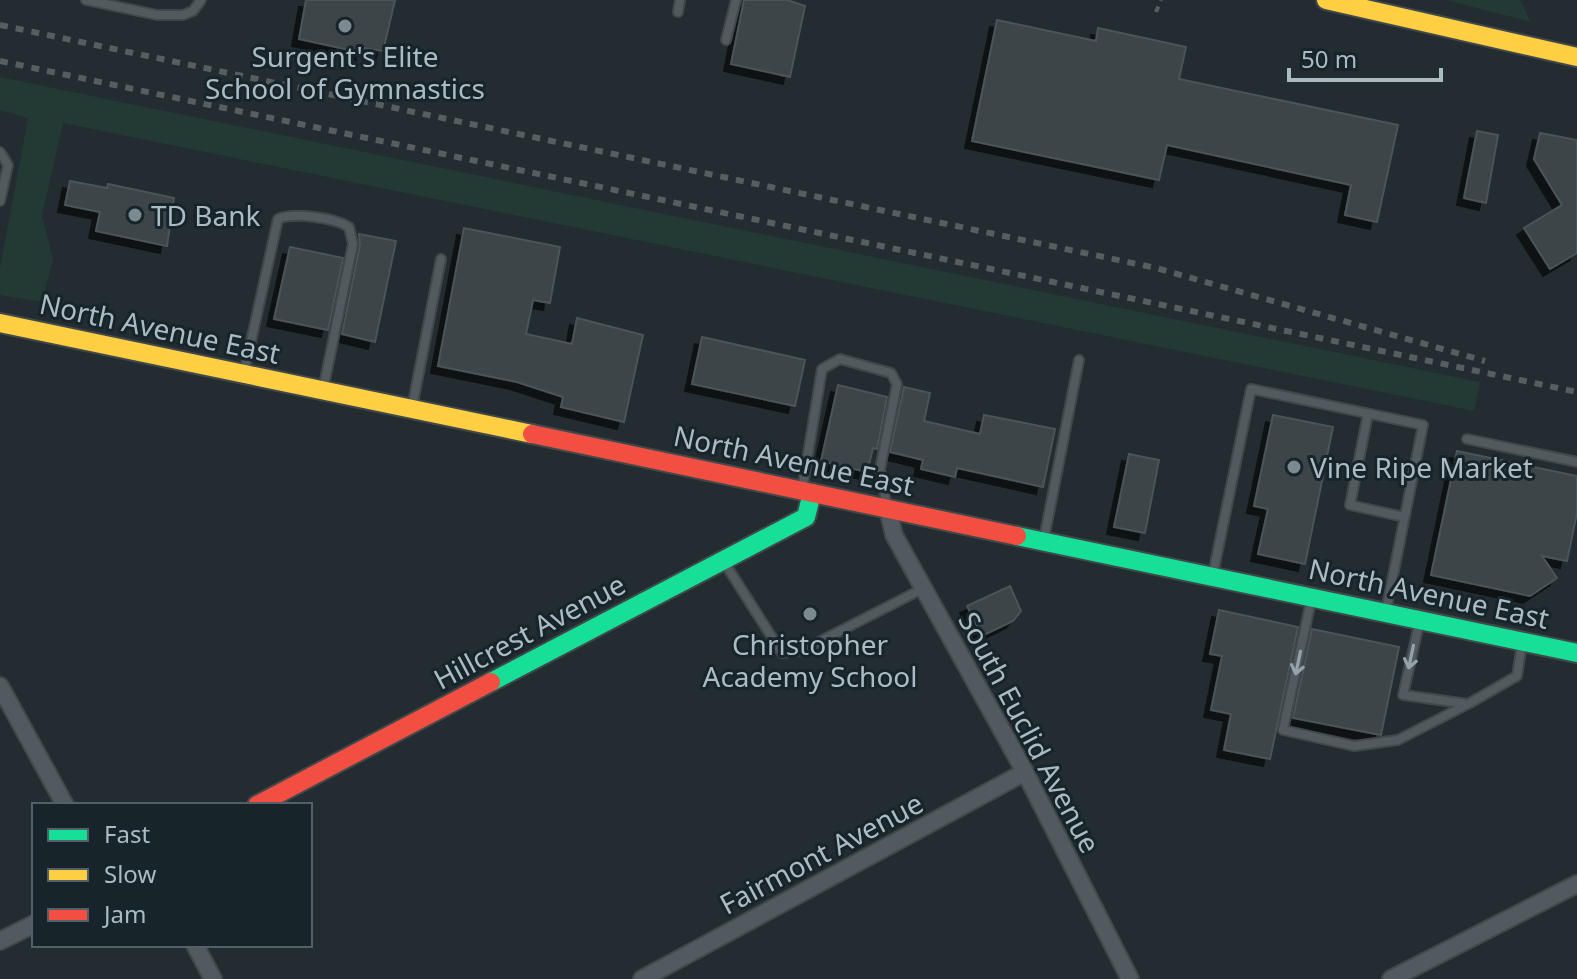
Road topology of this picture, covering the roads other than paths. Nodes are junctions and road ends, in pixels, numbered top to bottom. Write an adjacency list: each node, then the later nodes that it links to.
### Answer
1 (86, 0): 2 (lane)
2 (201, 0)
3 (680, 0): 6 (lane)
4 (736, 0): 7 (lane)
5 (1326, 0): 8 (main road)
6 (678, 12)
7 (726, 40)
8 (1577, 57)
9 (0, 152): 10 (lane)
10 (0, 201)
11 (441, 259): 16 (lane)
12 (0, 323): 14 (main road, North Avenue East)
13 (1079, 360): 23 (lane)
14 (244, 374): 15 (main road, North Avenue East); 15 (lane)
15 (323, 390): 16 (main road, North Avenue East)
16 (412, 409): 20 (main road, North Avenue East)
17 (1368, 414): 22 (lane); 22 (lane); 25 (lane)
18 (1467, 439): 19 (lane)
19 (1577, 462)
20 (807, 492): 21 (main road, North Avenue East); 21 (lane); 24 (main road, Hillcrest Avenue)
21 (888, 509): 23 (main road, North Avenue East); 26 (street, South Euclid Avenue)
22 (1404, 517): 28 (lane)
23 (1044, 540): 25 (main road, North Avenue East)
24 (724, 561): 26 (lane); 36 (main road, Hillcrest Avenue)
25 (1213, 575): 27 (main road, North Avenue East)
26 (924, 588): 34 (street, South Euclid Avenue)
27 (1312, 596): 28 (main road, North Avenue East); 33 (lane, one-way to 33)
28 (1386, 612): 29 (main road, North Avenue East)
29 (1420, 620): 30 (main road, North Avenue East); 33 (lane, one-way to 33)
30 (1523, 642): 31 (main road, North Avenue East); 33 (lane)
31 (1577, 653)
32 (0, 686): 35 (street)
33 (1468, 704)
34 (1025, 772): 42 (street, Fairmont Avenue); 43 (street, South Euclid Avenue)
35 (64, 803)
36 (261, 803)
37 (1577, 884): 44 (street)
38 (32, 925): 39 (street)
39 (0, 941)
40 (196, 947): 41 (street)
41 (213, 979)
42 (642, 979)
43 (1130, 979)
44 (1391, 979)

